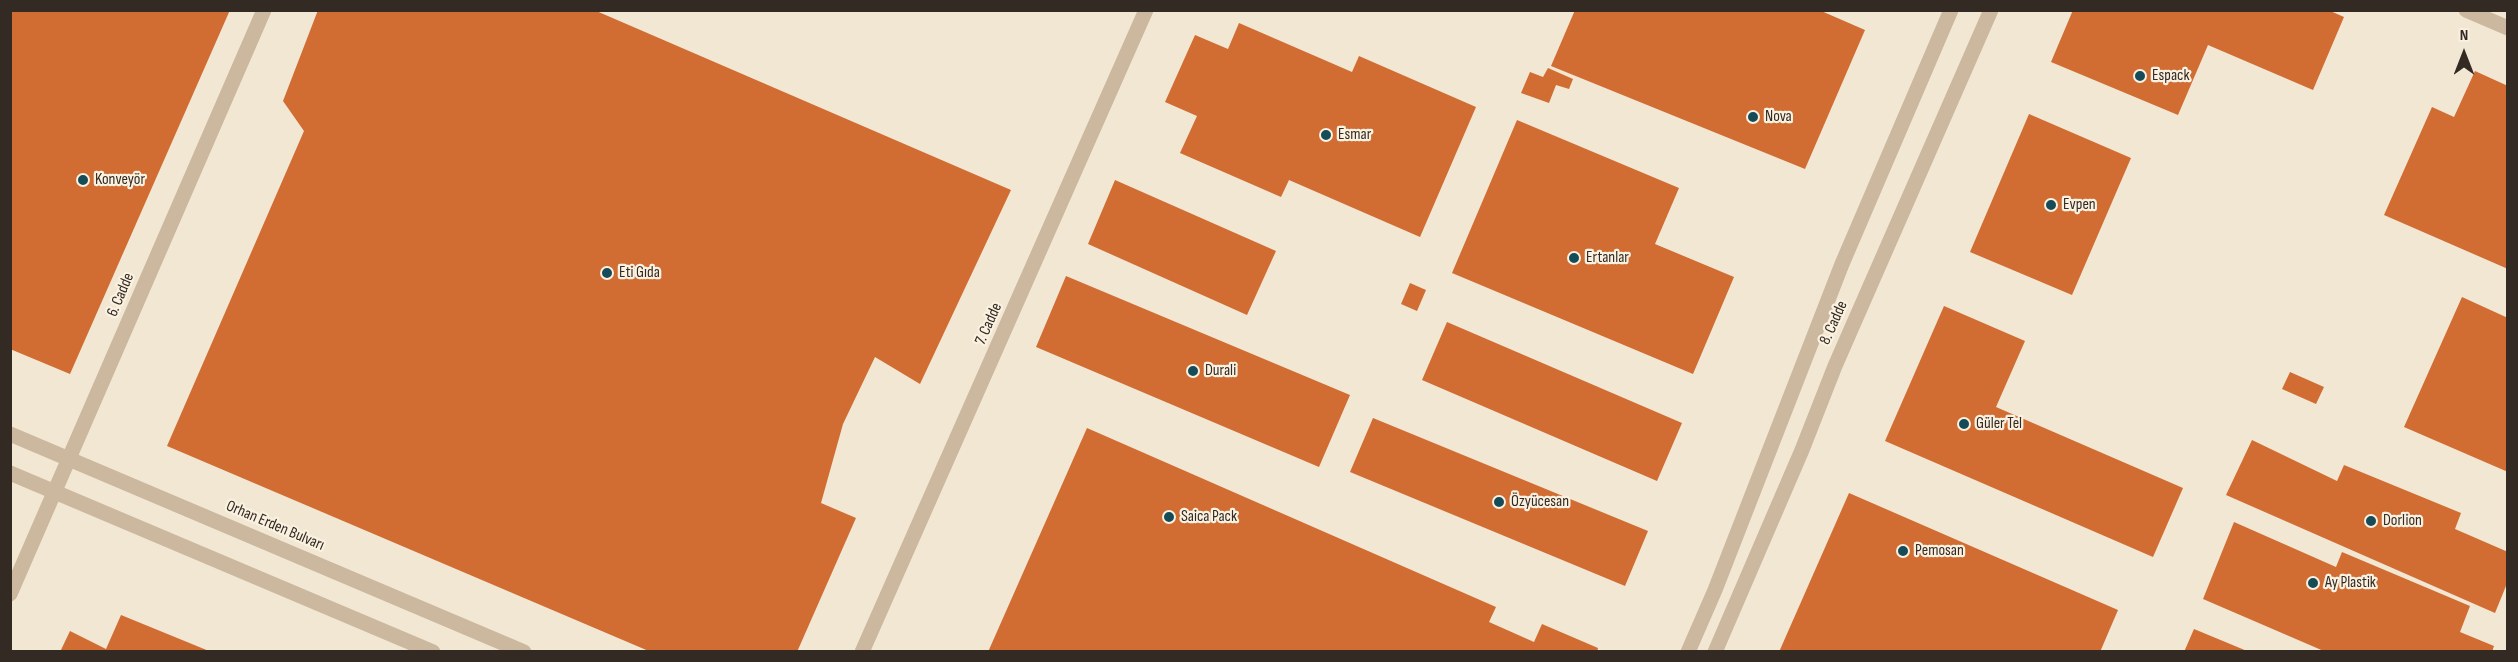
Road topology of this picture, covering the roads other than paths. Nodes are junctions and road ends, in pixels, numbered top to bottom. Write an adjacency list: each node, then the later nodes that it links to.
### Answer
1 (264, 10): 8 (street, 6. Cadde)
2 (1146, 10): 14 (street, 7. Cadde)
3 (1952, 10): 15 (street, 8. Cadde)
4 (1991, 10): 16 (street, 8. Cadde)
5 (2466, 10): 6 (street)
6 (2508, 28)
7 (10, 434): 8 (street, Orhan Erden Bulvarı)
8 (70, 459): 10 (street, 6. Cadde); 13 (street, Orhan Erden Bulvarı)
9 (10, 473): 10 (street)
10 (55, 492): 11 (street, 6. Cadde); 12 (street)
11 (10, 594)
12 (433, 651)
13 (524, 651)
14 (862, 651)
15 (1688, 651)
16 (1715, 651)

